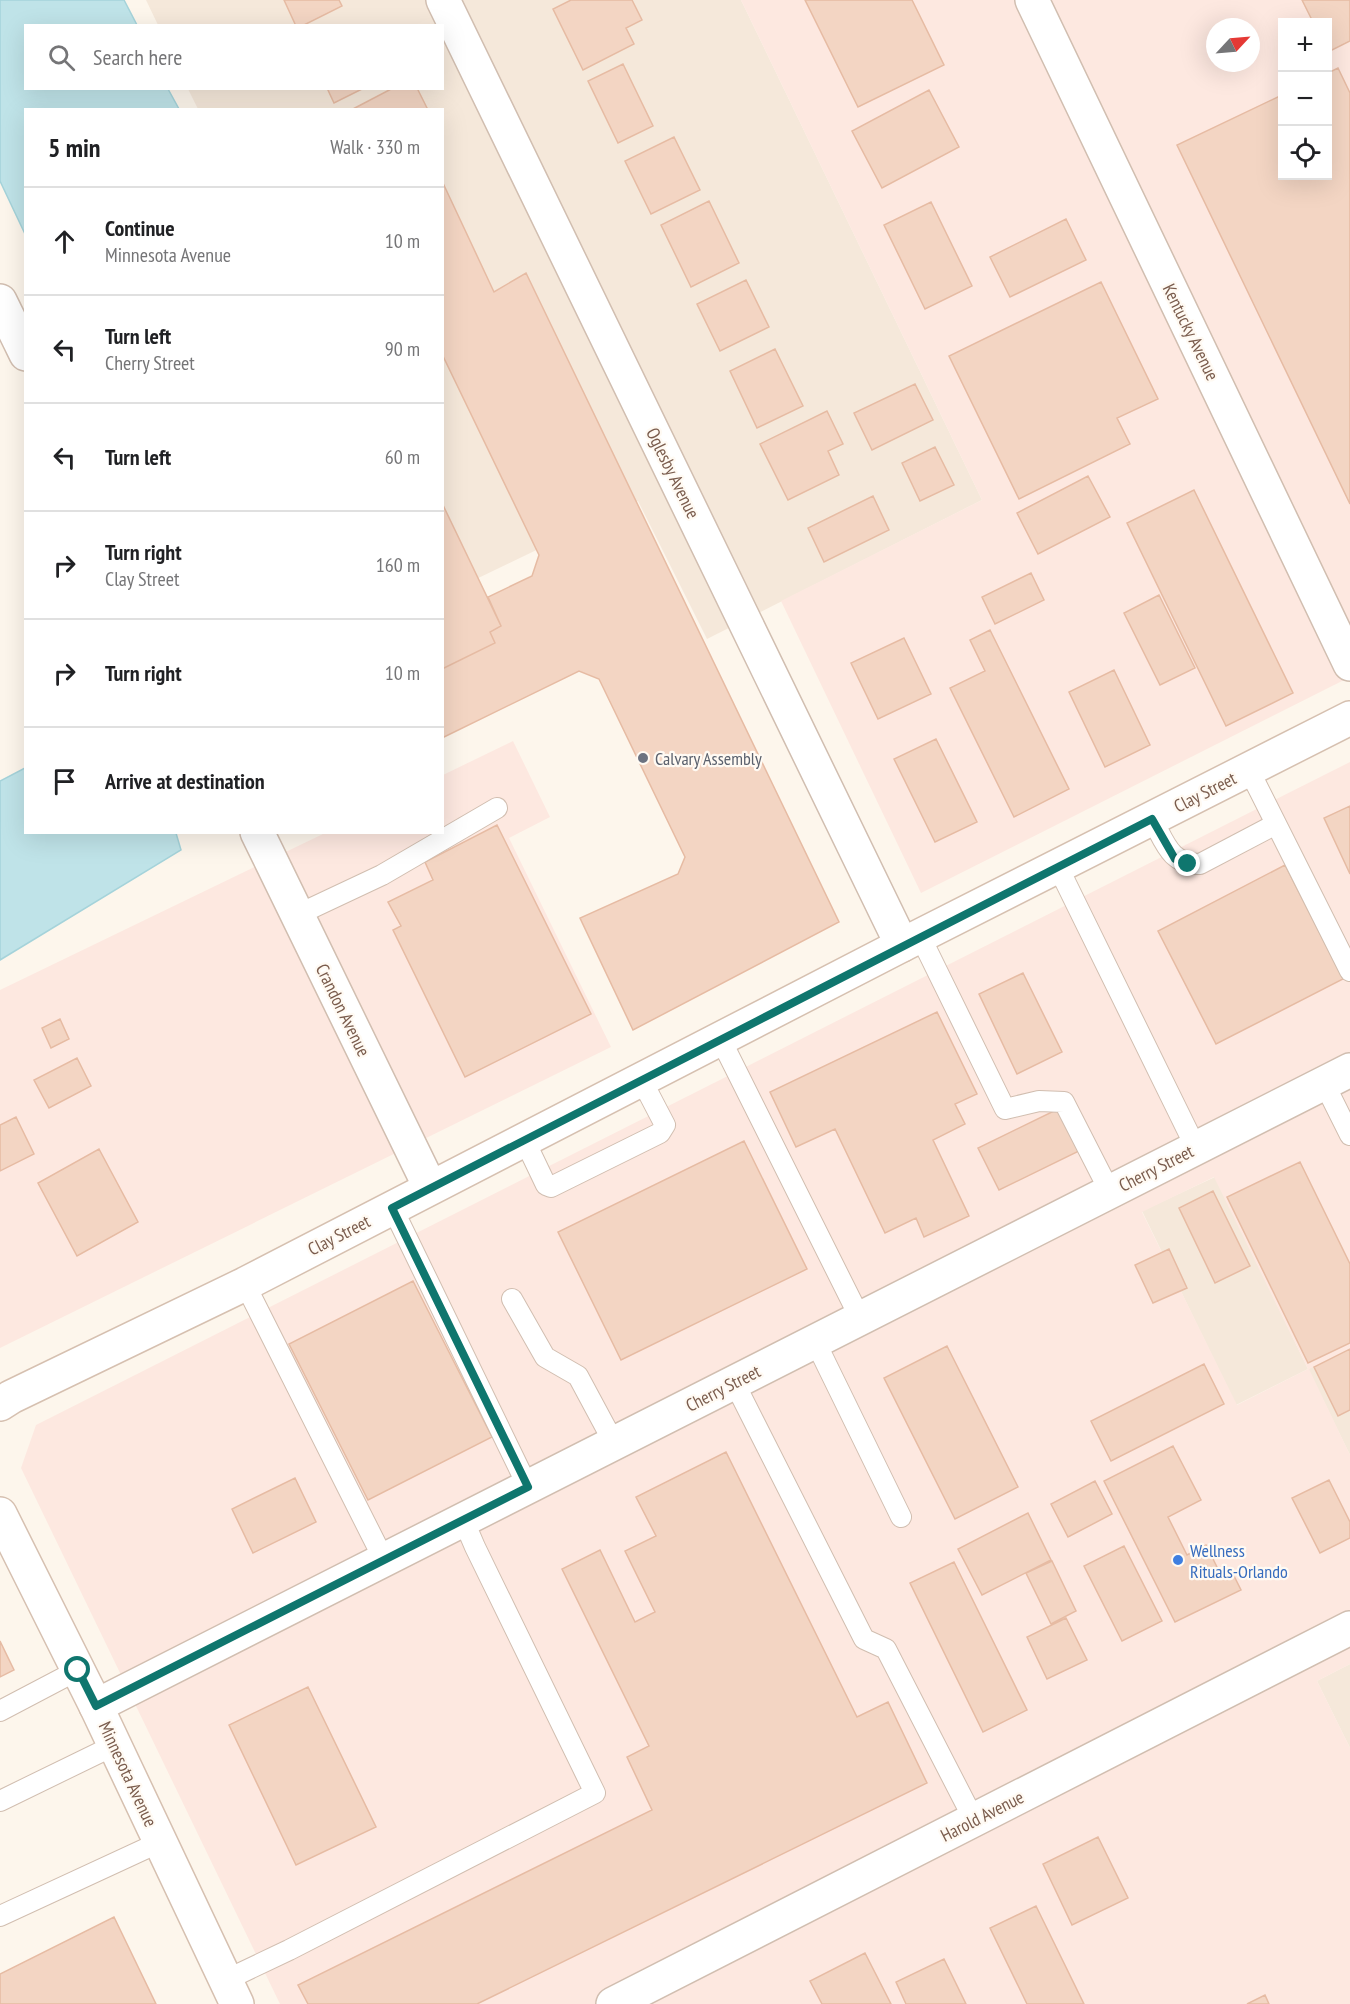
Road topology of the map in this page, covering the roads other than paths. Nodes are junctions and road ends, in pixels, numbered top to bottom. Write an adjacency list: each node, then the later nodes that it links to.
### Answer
1 (443, 0): 14 (street, Oglesby Avenue)
2 (1032, 0): 5 (street, Kentucky Avenue)
3 (0, 301): 4 (street)
4 (24, 350)
5 (1350, 664)
6 (1350, 718): 7 (street, Clay Street)
7 (1249, 770): 9 (street, Clay Street); 10 (lane)
8 (497, 808): 13 (lane)
9 (1152, 819): 10 (lane); 12 (street, Clay Street)
10 (1276, 824): 15 (lane)
11 (258, 834): 13 (street, Crandon Avenue)
12 (1058, 867): 14 (street, Clay Street); 21 (lane)
13 (297, 915): 22 (street, Crandon Avenue)
14 (911, 941): 16 (street, Clay Street); 23 (lane)
15 (1350, 971)
16 (720, 1038): 18 (street, Clay Street); 27 (lane)
17 (1337, 1076): 19 (lane); 21 (street, Cherry Street)
18 (641, 1079): 20 (street, Clay Street); 20 (lane)
19 (1350, 1135)
20 (524, 1139): 22 (street, Clay Street)
21 (1196, 1148): 23 (street, Cherry Street)
22 (430, 1187): 24 (street, Clay Street)
23 (1110, 1192): 27 (street, Cherry Street)
24 (392, 1208): 25 (street, Clay Street); 32 (lane)
25 (245, 1284): 30 (street, Clay Street); 36 (lane)
26 (512, 1299): 31 (lane)
27 (860, 1318): 28 (street, Cherry Street)
28 (815, 1341): 29 (street, Cherry Street); 34 (lane)
29 (734, 1382): 31 (street, Cherry Street); 43 (lane)
30 (0, 1404)
31 (614, 1443): 32 (street, Cherry Street)
32 (528, 1487): 35 (street, Cherry Street)
33 (0, 1514): 38 (street, Minnesota Avenue)
34 (901, 1517)
35 (463, 1519): 36 (street, Cherry Street); 46 (lane)
36 (384, 1560): 39 (street, Cherry Street)
37 (1350, 1628): 43 (street, Harold Avenue)
38 (78, 1670): 39 (street, Minnesota Avenue); 40 (lane)
39 (96, 1706): 41 (street, Minnesota Avenue)
40 (0, 1711)
41 (115, 1745): 42 (lane); 44 (street, Minnesota Avenue)
42 (0, 1802)
43 (974, 1820): 47 (street, Harold Avenue)
44 (160, 1842): 45 (lane); 46 (street, Minnesota Avenue)
45 (0, 1916)
46 (231, 1992)
47 (613, 2004)

